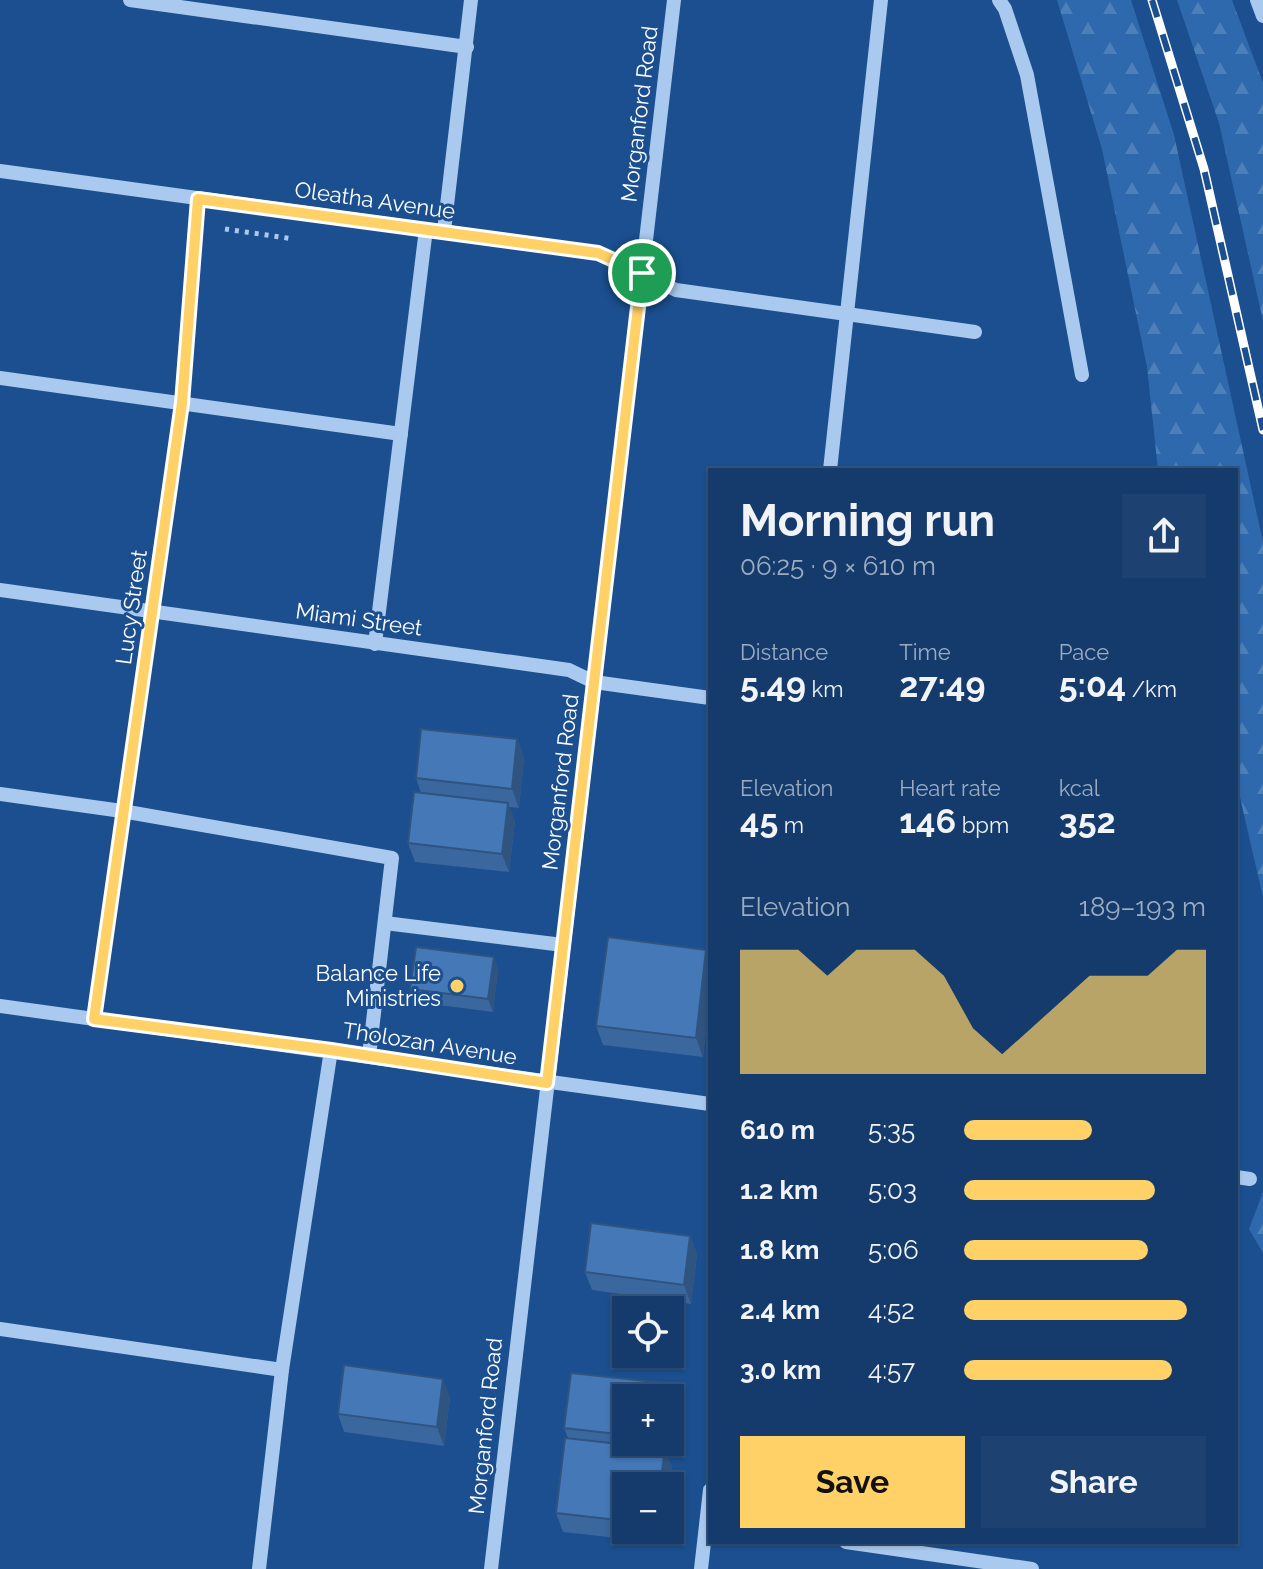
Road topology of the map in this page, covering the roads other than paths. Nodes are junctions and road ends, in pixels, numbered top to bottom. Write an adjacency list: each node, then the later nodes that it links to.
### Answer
1 (130, 0): 8 (street)
2 (471, 0): 8 (street)
3 (674, 0): 13 (street, Morganford Road)
4 (881, 0): 14 (street)
5 (999, 0): 16 (street)
6 (1257, 0): 7 (street)
7 (1263, 16)
8 (467, 47): 12 (street)
9 (0, 171): 10 (street, Oleatha Avenue)
10 (198, 199): 11 (street, Oleatha Avenue); 18 (street, Lucy Street)
11 (426, 229): 12 (street, Oleatha Avenue); 19 (street)
12 (444, 231): 13 (street, Oleatha Avenue)
13 (642, 273): 14 (street, Oleatha Avenue); 24 (street, Morganford Road)
14 (847, 313): 15 (street, Oleatha Avenue); 20 (street)
15 (975, 332)
16 (1082, 375)
17 (0, 378): 18 (street)
18 (182, 403): 19 (street); 22 (street, Lucy Street)
19 (401, 434): 23 (street)
20 (830, 468)
21 (0, 590): 22 (street, Miami Street)
22 (153, 612): 23 (street, Miami Street); 27 (street, Lucy Street)
23 (375, 644): 24 (street, Miami Street)
24 (594, 682): 25 (street, Miami Street); 29 (street, Morganford Road)
25 (708, 698)
26 (0, 794): 27 (street)
27 (122, 811): 28 (street); 31 (street, Lucy Street)
28 (385, 923): 29 (street); 33 (street)
29 (563, 945): 34 (street, Morganford Road)
30 (0, 1006): 31 (street, Tholozan Avenue)
31 (94, 1019): 32 (street, Tholozan Avenue)
32 (331, 1050): 33 (street, Tholozan Avenue); 37 (street)
33 (369, 1056): 34 (street, Tholozan Avenue)
34 (547, 1083): 35 (street, Tholozan Avenue); 41 (street, Morganford Road)
35 (708, 1104)
36 (0, 1329): 37 (street)
37 (282, 1370): 40 (street)
38 (708, 1523): 42 (street)
39 (860, 1544): 43 (street)
40 (259, 1569)
41 (491, 1569)
42 (701, 1569)
43 (1032, 1569)

